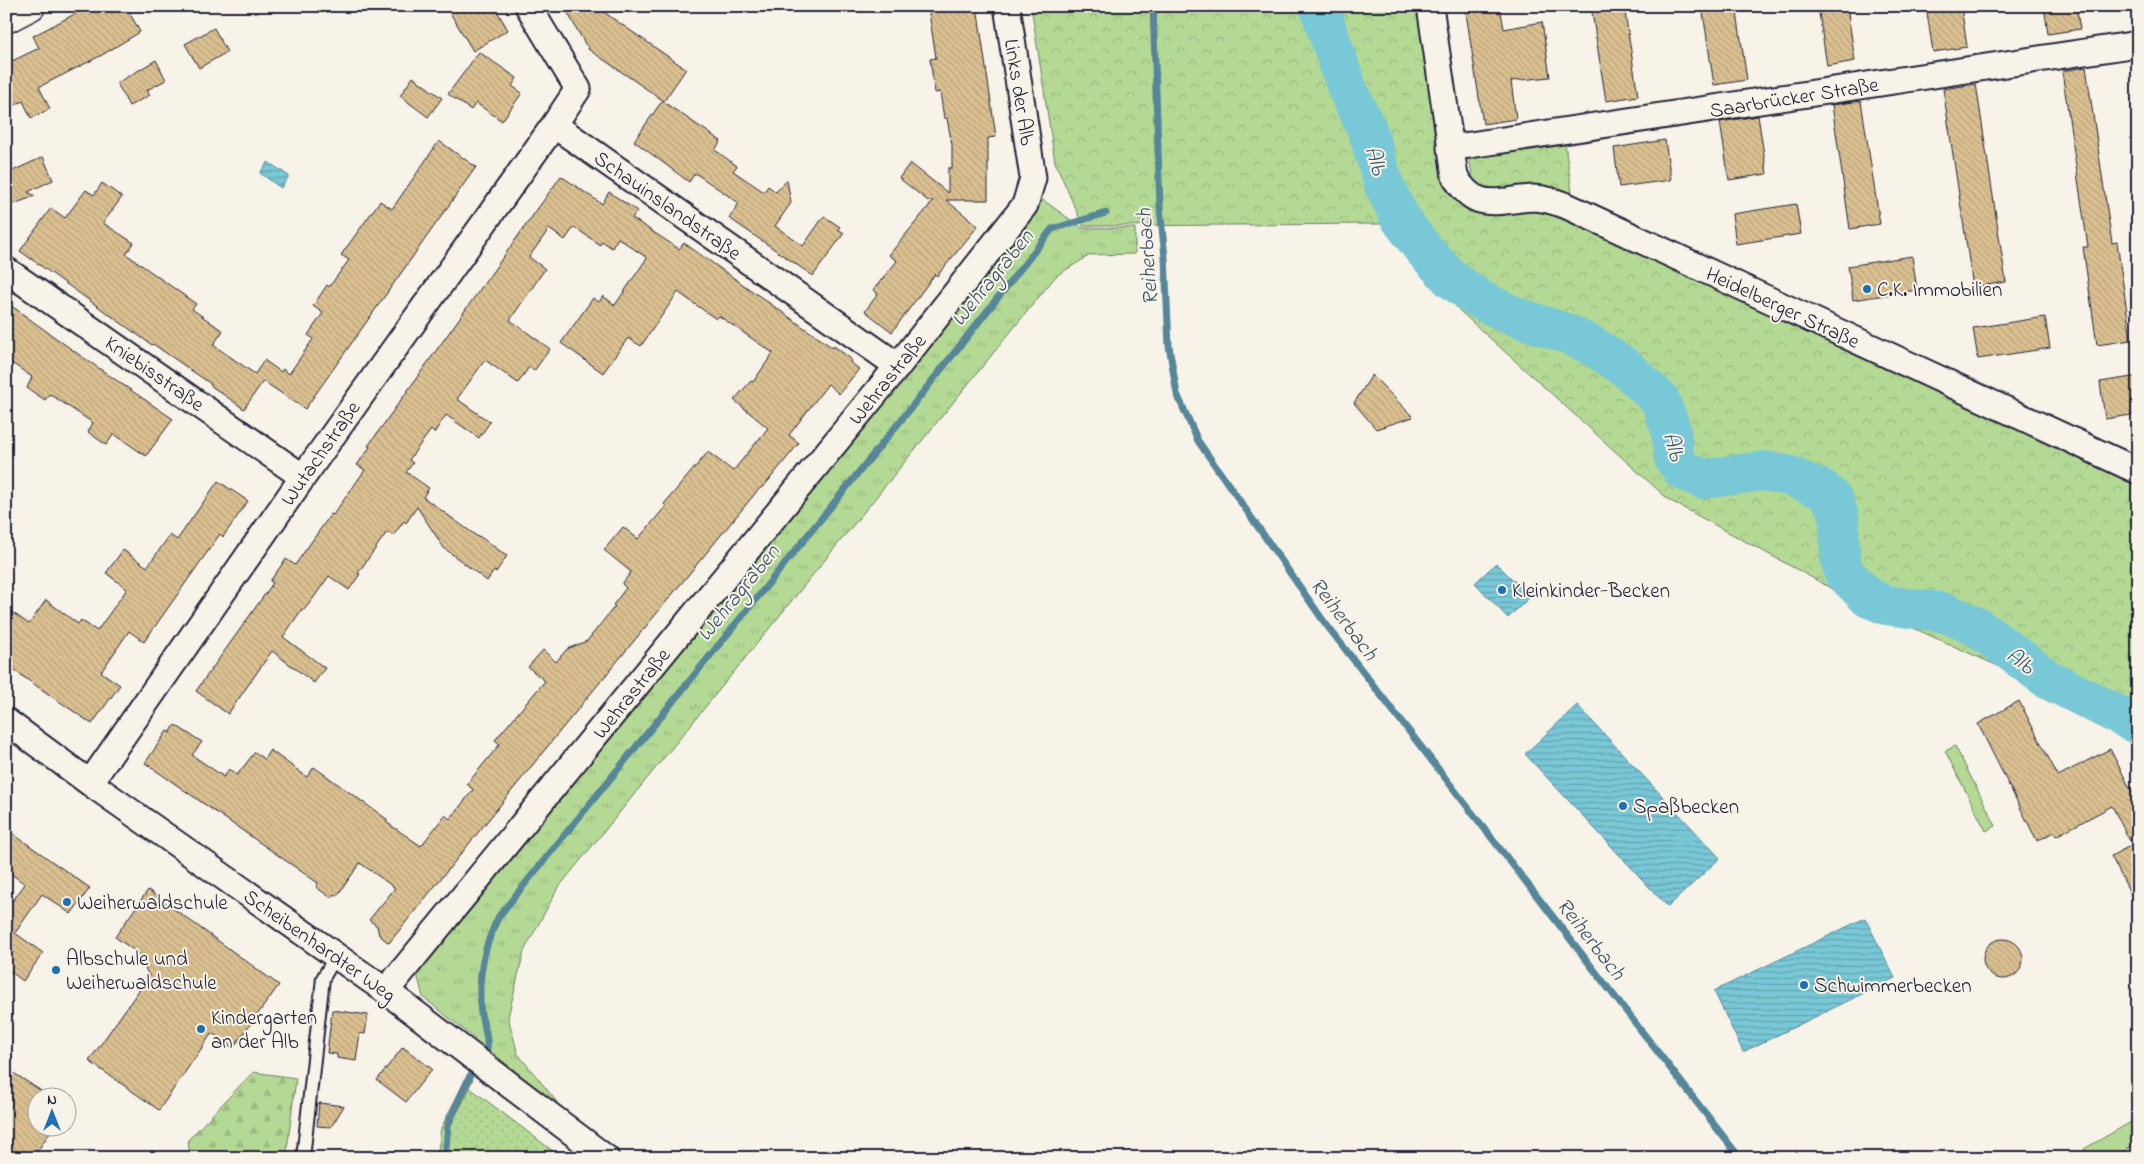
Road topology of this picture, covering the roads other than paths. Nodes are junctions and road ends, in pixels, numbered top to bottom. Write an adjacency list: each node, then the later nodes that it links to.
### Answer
1 (31, 6): 5 (street)
2 (528, 6): 7 (street)
3 (1007, 6): 9 (street, Links der Alb)
4 (1430, 6): 8 (street, Heidelberger Straße)
5 (6, 19)
6 (2138, 44): 8 (street, Saarbrücker Straße)
7 (554, 125): 11 (street, Schauinslandstraße); 13 (street, Wutachstraße)
8 (1450, 148): 12 (street, Heidelberger Straße)
9 (1034, 178): 11 (street, Wehrastraße)
10 (6, 270): 13 (street, Kniebisstraße)
11 (898, 366): 17 (street, Wehrastraße)
12 (2138, 471)
13 (303, 477): 15 (street, Wutachstraße)
14 (6, 721): 15 (street, Scheibenhardter Weg)
15 (90, 783): 16 (street, Scheibenhardter Weg)
16 (336, 956): 17 (street, Scheibenhardter Weg); 18 (lane)
17 (386, 992): 19 (street, Scheibenhardter Weg)
18 (303, 1158)
19 (606, 1158)

